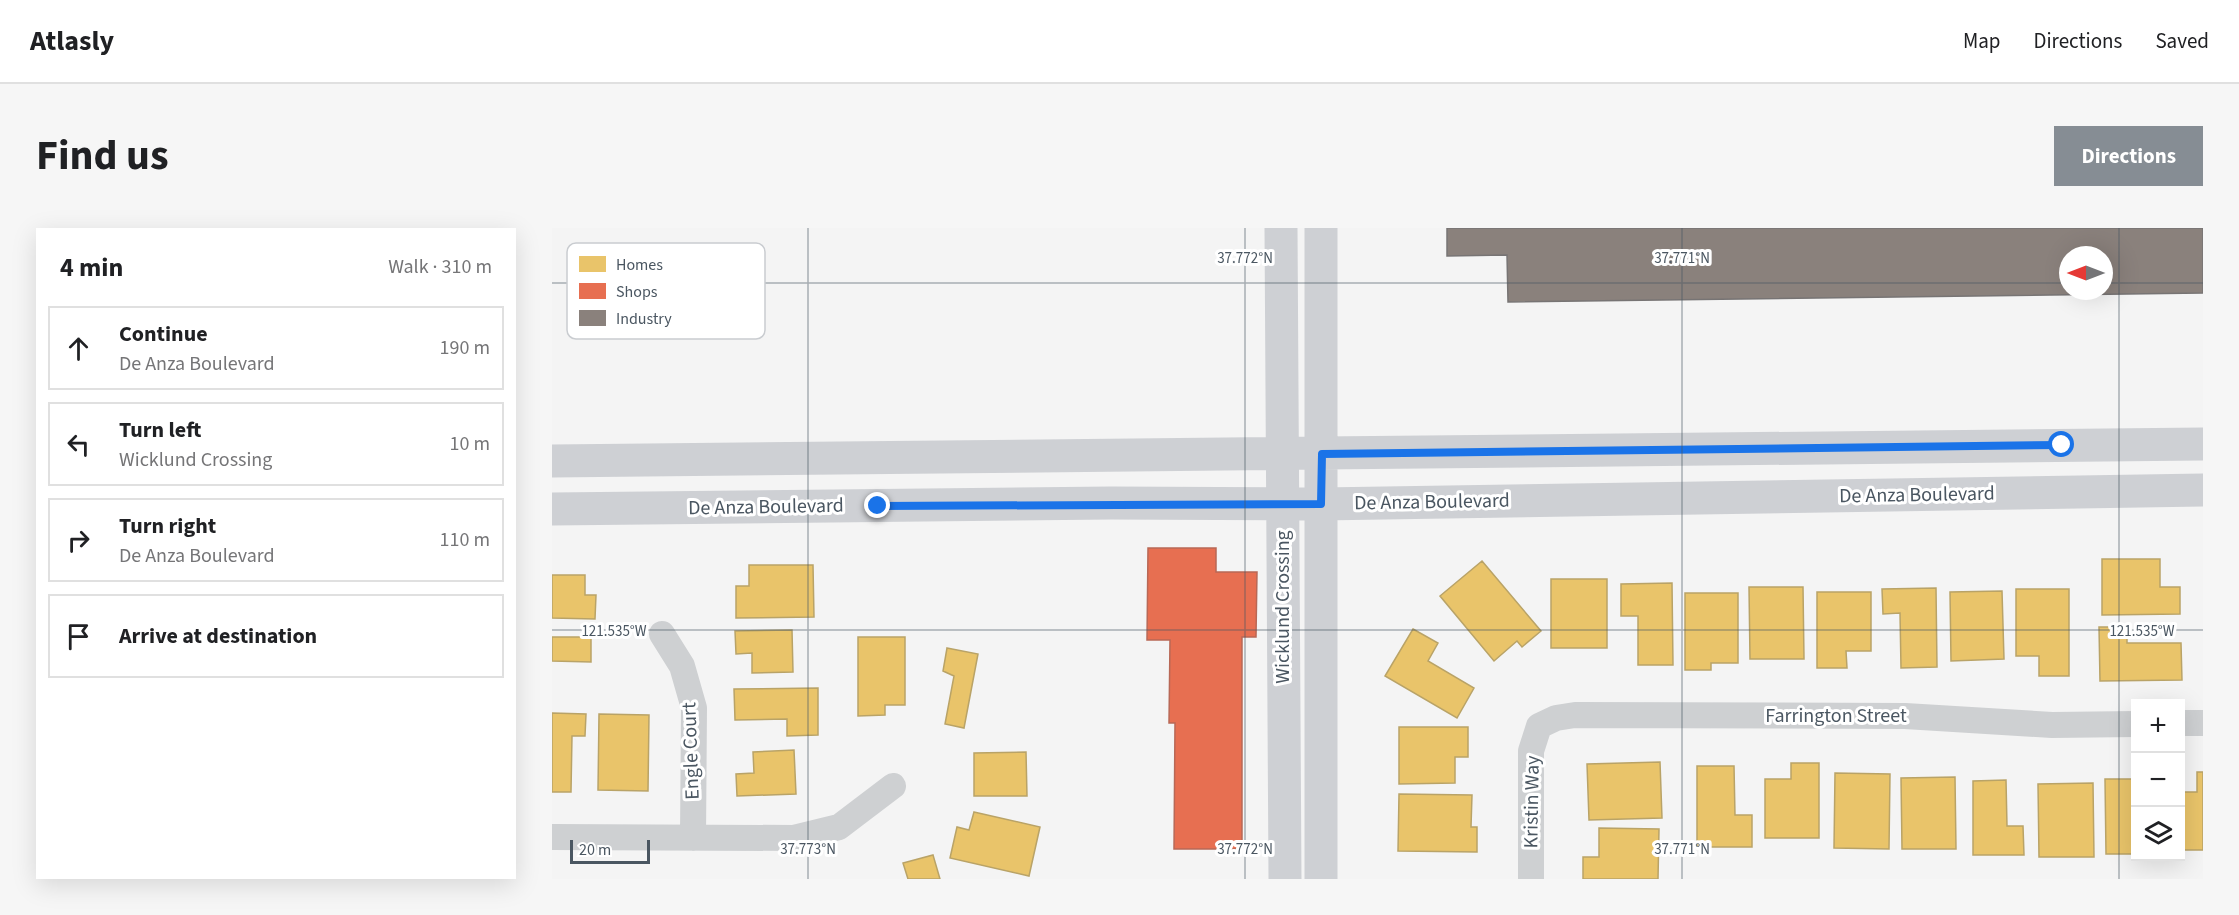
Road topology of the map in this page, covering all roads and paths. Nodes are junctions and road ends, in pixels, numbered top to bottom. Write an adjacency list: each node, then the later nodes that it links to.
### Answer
1 (1281, 228): 4 (street, Wicklund Crossing)
2 (1321, 228): 5 (street, Wicklund Crossing)
3 (2203, 444): 5 (street)
4 (1281, 454): 5 (street); 6 (street); 8 (street, Wicklund Crossing)
5 (1322, 454): 9 (street, Wicklund Crossing)
6 (552, 461)
7 (2203, 490): 9 (street, De Anza Boulevard)
8 (1282, 504): 9 (street, De Anza Boulevard); 10 (street, De Anza Boulevard); 19 (street, Wicklund Crossing)
9 (1321, 504): 20 (street, Wicklund Crossing)
10 (552, 509)
11 (662, 634): 18 (street, Engle Court)
12 (2185, 723): 13 (street)
13 (2203, 723)
14 (2131, 724): 15 (street, Farrington Street)
15 (1539, 726): 21 (street, Kristin Way)
16 (893, 786): 18 (street)
17 (552, 837): 18 (street)
18 (693, 838)
19 (1285, 879)
20 (1321, 879)
21 (1531, 879)

